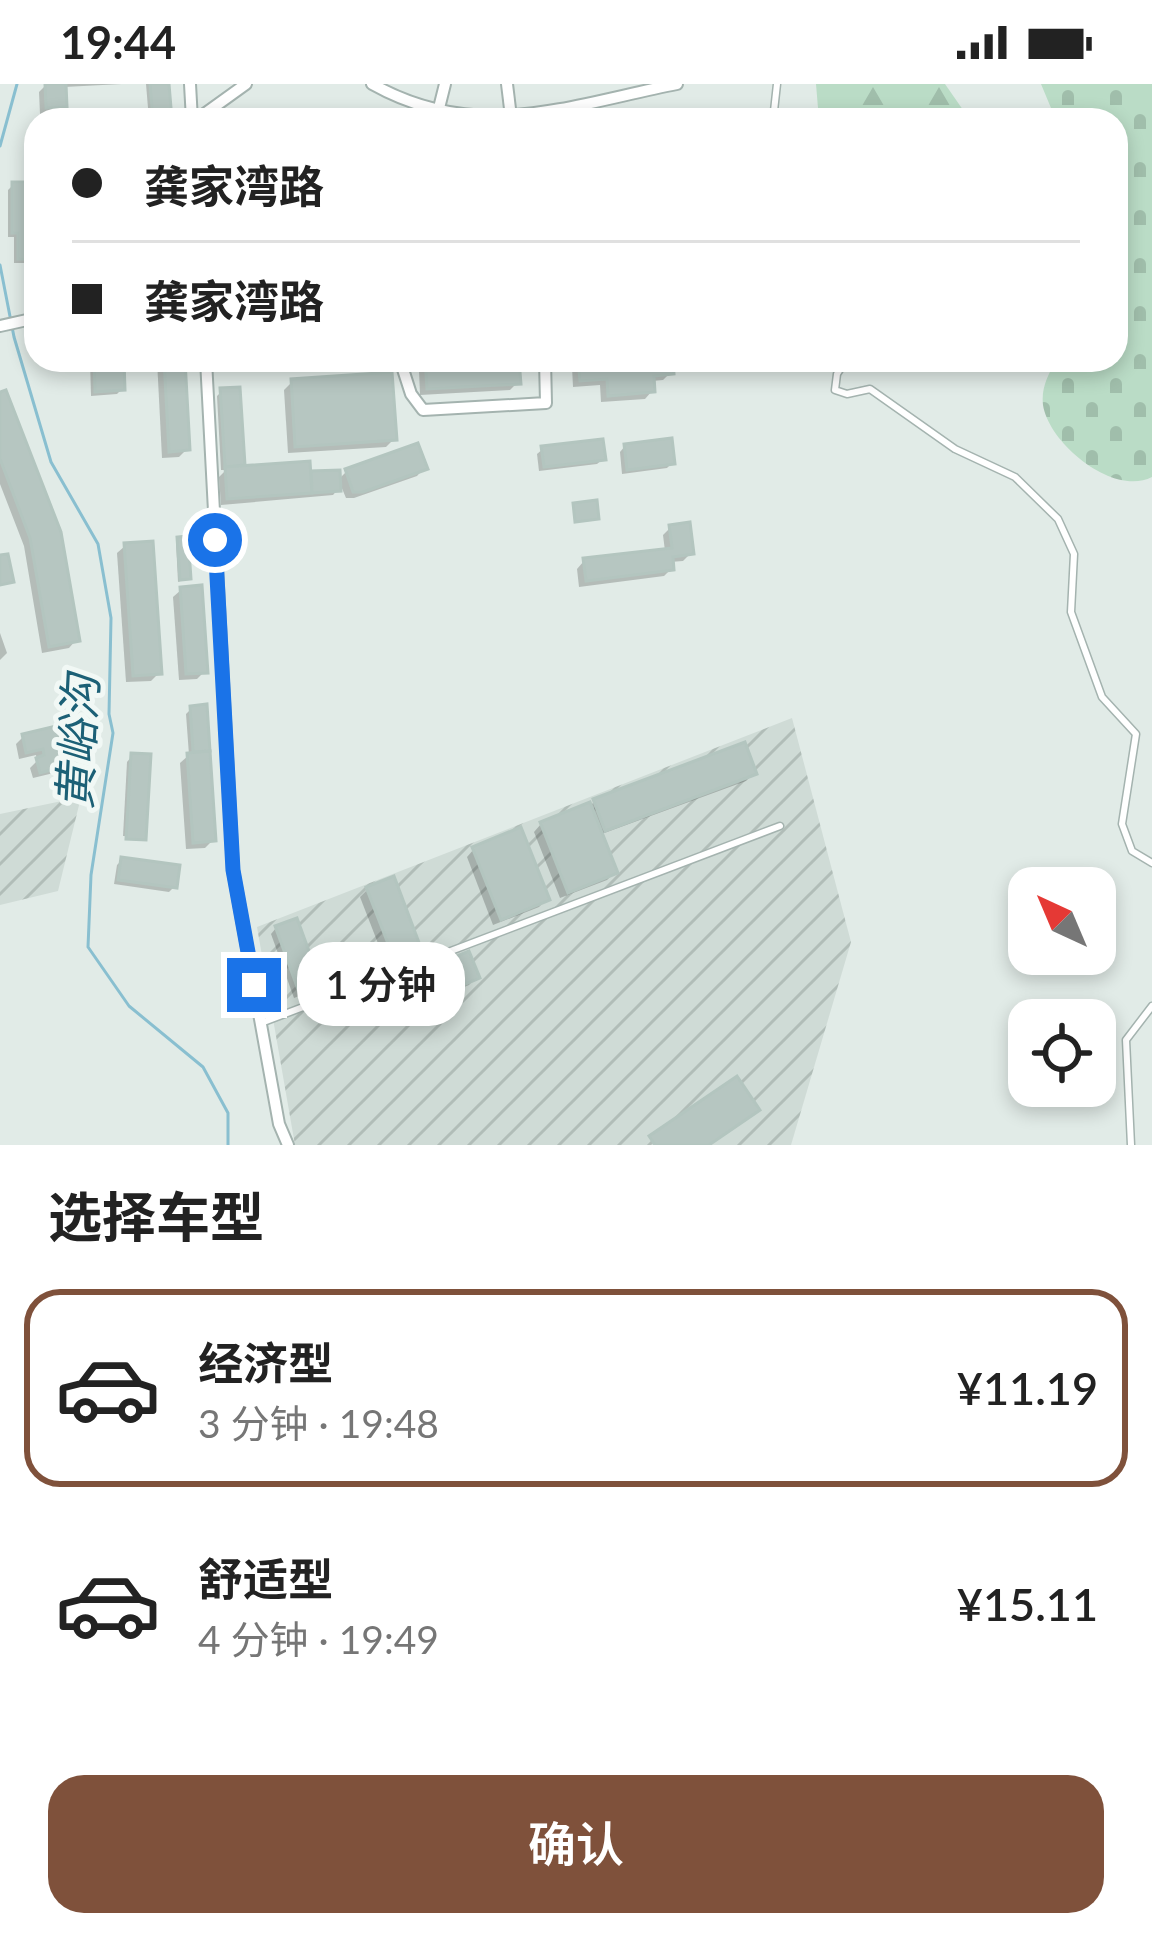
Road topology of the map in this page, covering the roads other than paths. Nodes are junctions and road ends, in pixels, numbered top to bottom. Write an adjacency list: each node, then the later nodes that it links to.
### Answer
1 (246, 84): 4 (street)
2 (677, 84): 6 (street)
3 (380, 86): 5 (street)
4 (211, 108)
5 (412, 108)
6 (557, 108)
7 (207, 372): 14 (street)
8 (404, 372): 9 (street)
9 (545, 372)
10 (838, 372): 12 (lane)
11 (780, 826): 14 (lane)
12 (1152, 863)
13 (1152, 1006): 16 (lane)
14 (261, 1023): 15 (street)
15 (288, 1145)
16 (1131, 1145)

